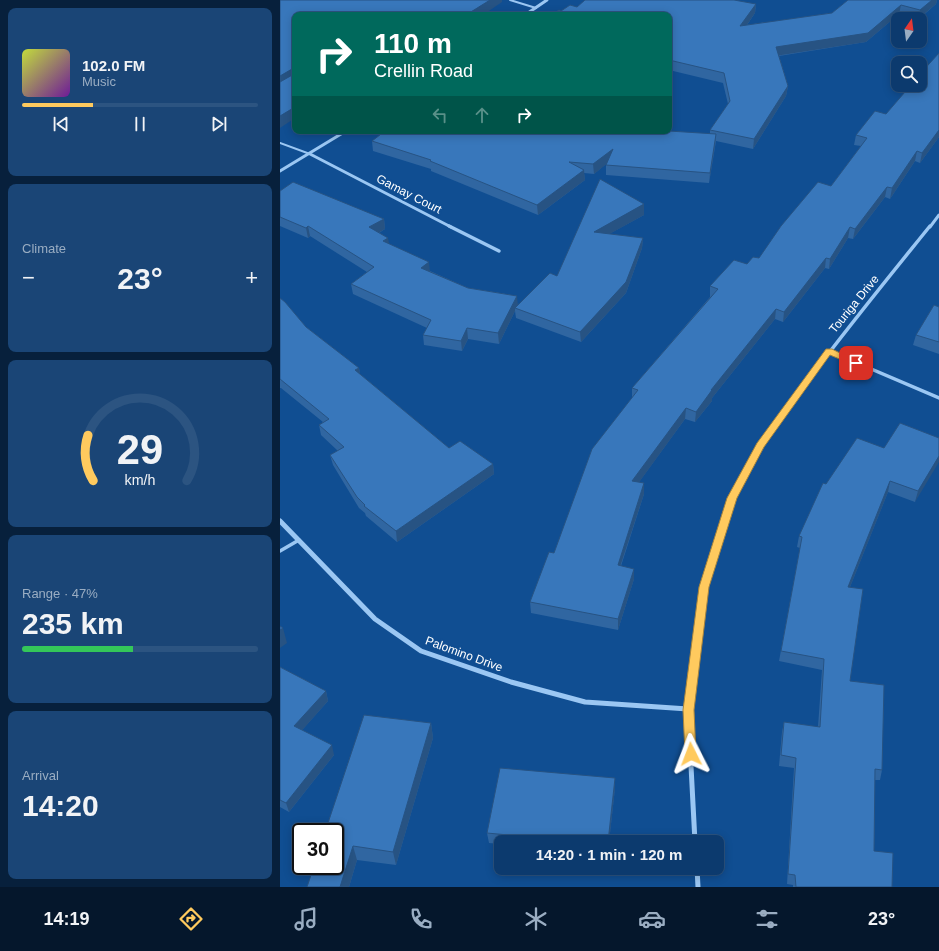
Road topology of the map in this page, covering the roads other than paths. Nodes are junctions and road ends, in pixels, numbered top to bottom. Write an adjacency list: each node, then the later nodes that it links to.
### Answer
1 (510, 0): 3 (lane)
2 (547, 0): 3 (street)
3 (536, 8): 4 (street)
4 (530, 12)
5 (341, 134): 7 (street)
6 (280, 143): 7 (lane)
7 (310, 154): 8 (street); 10 (street, Gamay Court)
8 (280, 171)
9 (939, 215): 11 (street, Touriga Drive)
10 (499, 251)
11 (829, 351): 12 (street); 16 (street, Touriga Drive)
12 (939, 398)
13 (280, 521): 14 (street, Palomino Drive)
14 (299, 540): 15 (lane); 16 (street, Palomino Drive)
15 (280, 551)
16 (688, 710): 17 (street, Touriga Drive)
17 (695, 835)
18 (697, 875): 19 (street)
19 (698, 887)

